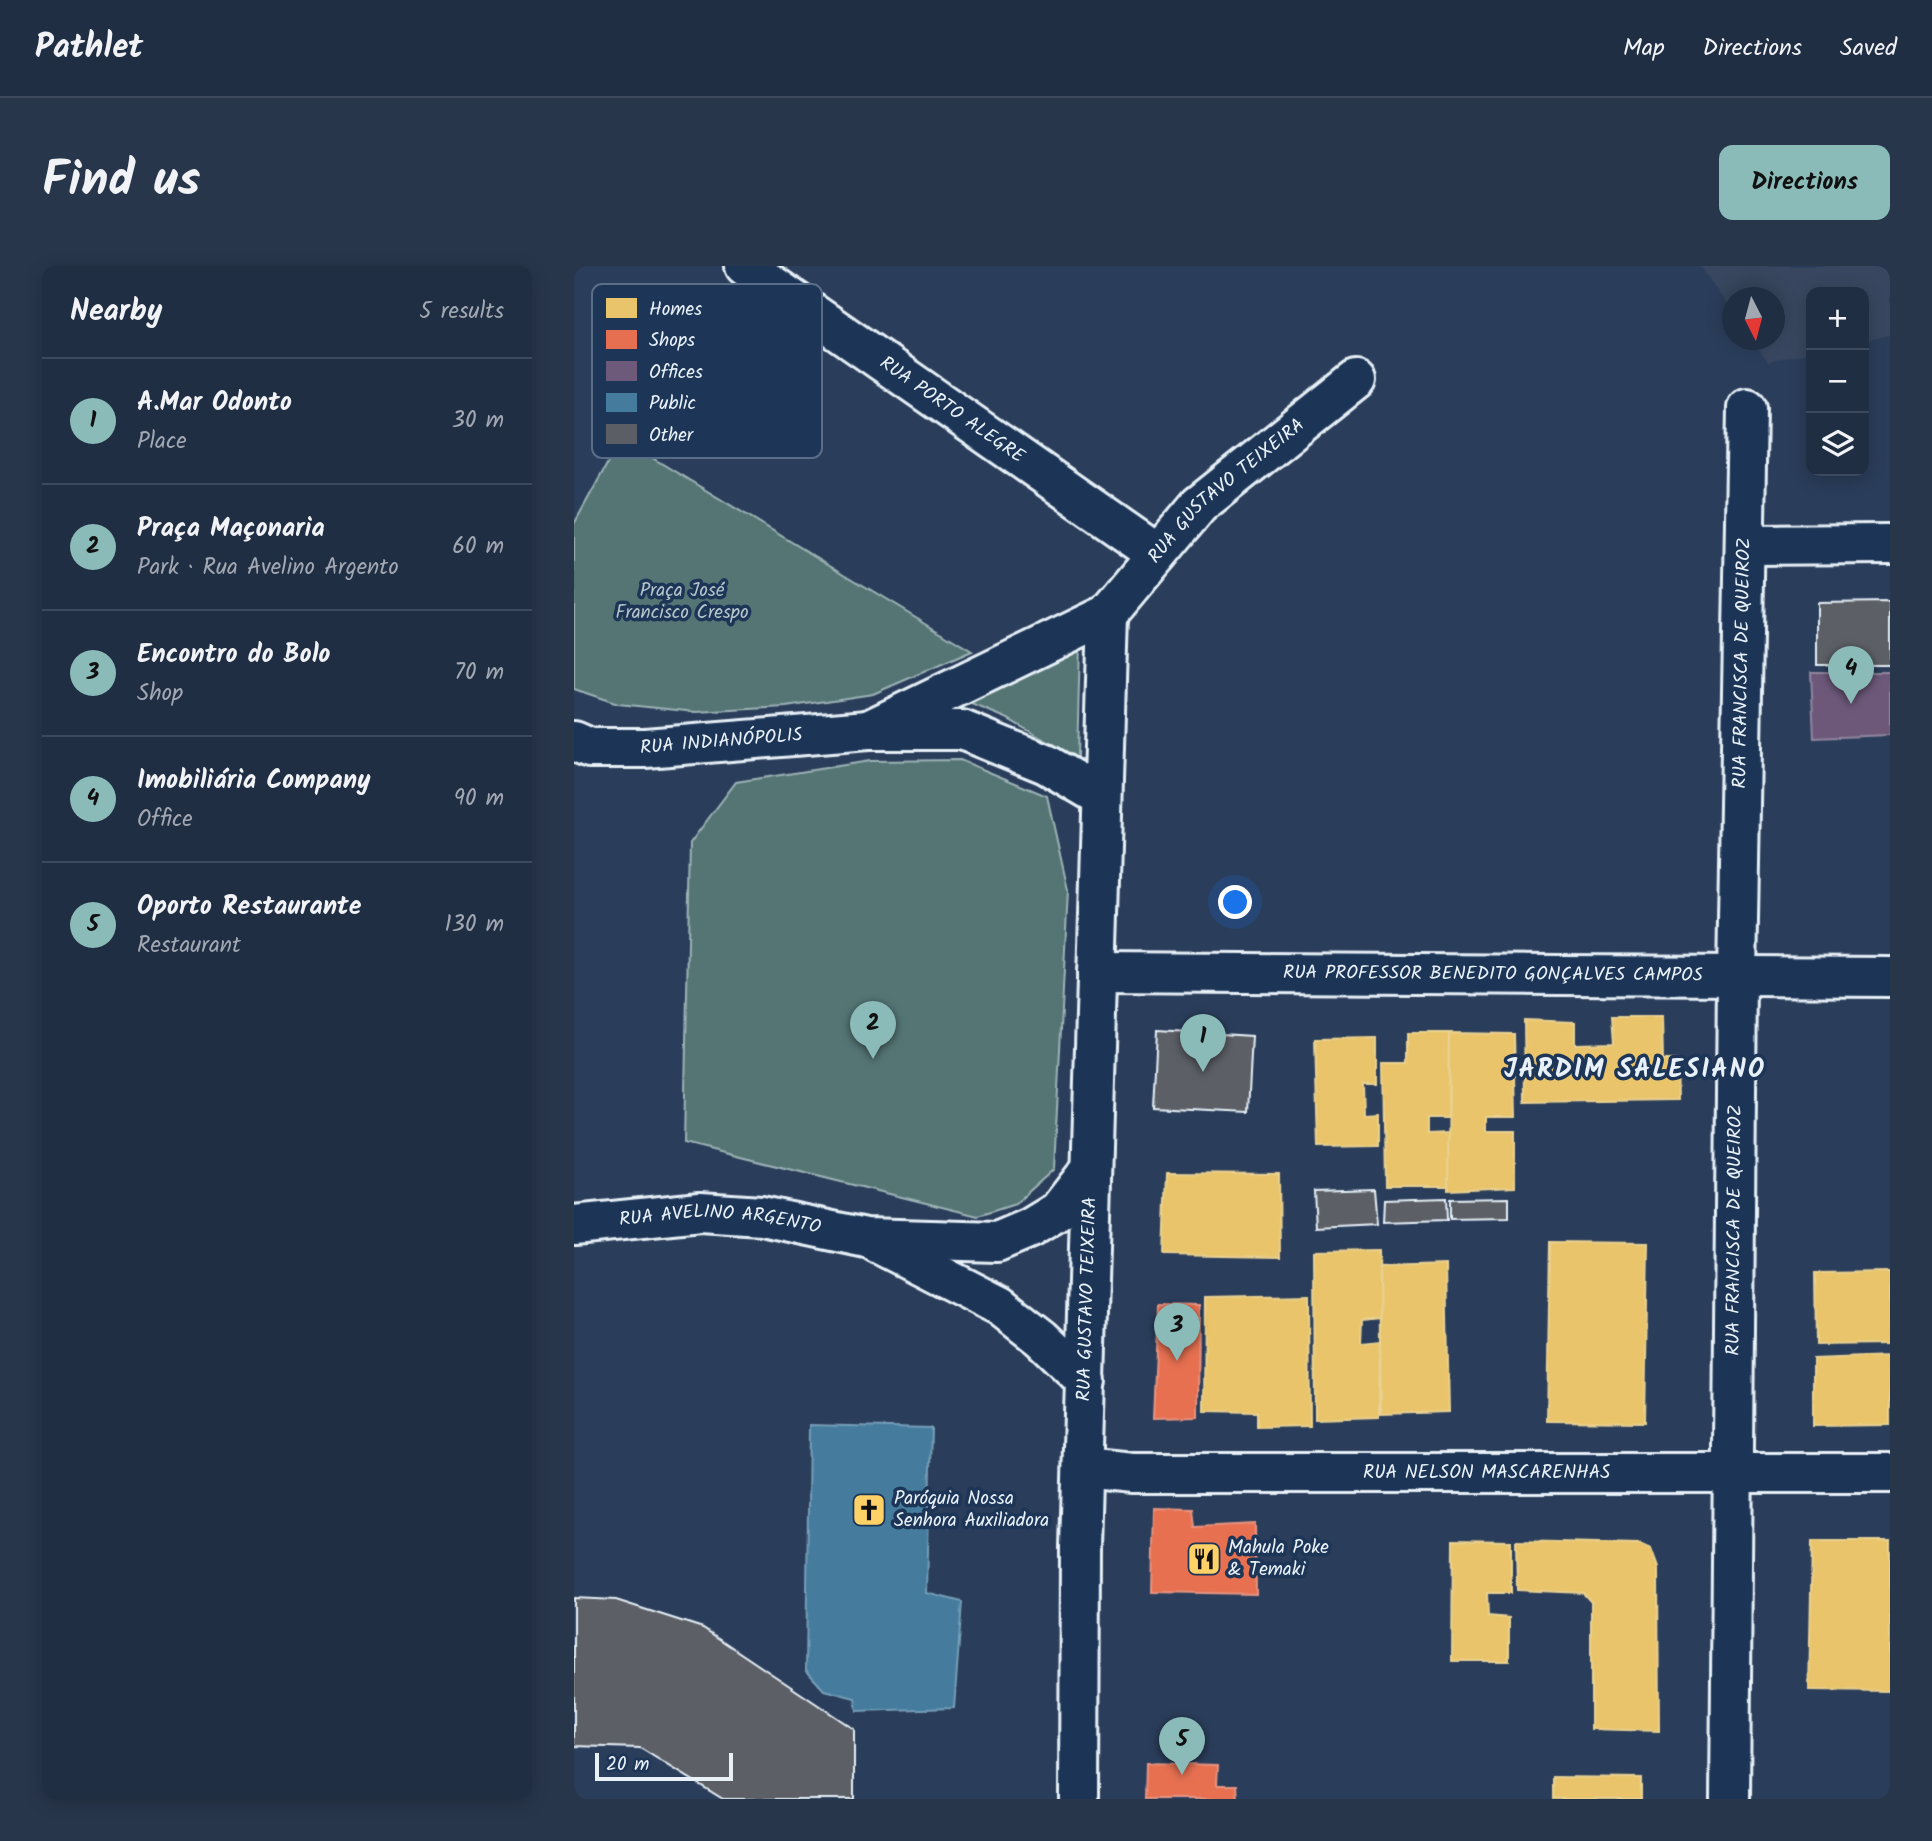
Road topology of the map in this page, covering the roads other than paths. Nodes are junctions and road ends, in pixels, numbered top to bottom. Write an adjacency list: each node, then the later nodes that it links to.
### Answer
1 (745, 266): 2 (street, RUA PORTO ALEGRE)
2 (771, 284)
3 (822, 320): 8 (street, RUA PORTO ALEGRE)
4 (1356, 380): 8 (street, RUA GUSTAVO TEIXEIRA)
5 (1747, 408): 7 (street, RUA FRANCISCA DE QUEIROZ)
6 (1890, 544): 7 (street)
7 (1746, 545): 14 (street, RUA FRANCISCA DE QUEIROZ)
8 (1158, 554): 9 (street, RUA GUSTAVO TEIXEIRA)
9 (1108, 614): 10 (street, RUA INDIANÓPOLIS); 12 (street, RUA GUSTAVO TEIXEIRA)
10 (868, 730): 11 (street, RUA INDIANÓPOLIS); 12 (street, RUA INDIANÓPOLIS)
11 (574, 741)
12 (1102, 797): 13 (street, RUA GUSTAVO TEIXEIRA)
13 (1097, 972): 14 (street, RUA PROFESSOR BENEDITO GONÇALVES CAMPOS); 16 (street, RUA GUSTAVO TEIXEIRA)
14 (1737, 976): 15 (street, RUA PROFESSOR BENEDITO GONÇALVES CAMPOS); 21 (street, RUA FRANCISCA DE QUEIROZ)
15 (1890, 977)
16 (1090, 1170): 18 (street, RUA AVELINO ARGENTO); 19 (street, RUA GUSTAVO TEIXEIRA)
17 (574, 1225): 18 (street, RUA AVELINO ARGENTO)
18 (866, 1238): 19 (street, RUA AVELINO ARGENTO)
19 (1086, 1381): 20 (street, RUA GUSTAVO TEIXEIRA)
20 (1083, 1468): 21 (street, RUA NELSON MASCARENHAS); 23 (street, RUA GUSTAVO TEIXEIRA)
21 (1733, 1472): 22 (street, RUA NELSON MASCARENHAS); 24 (street, RUA FRANCISCA DE QUEIROZ)
22 (1890, 1473)
23 (1079, 1799)
24 (1730, 1799)

